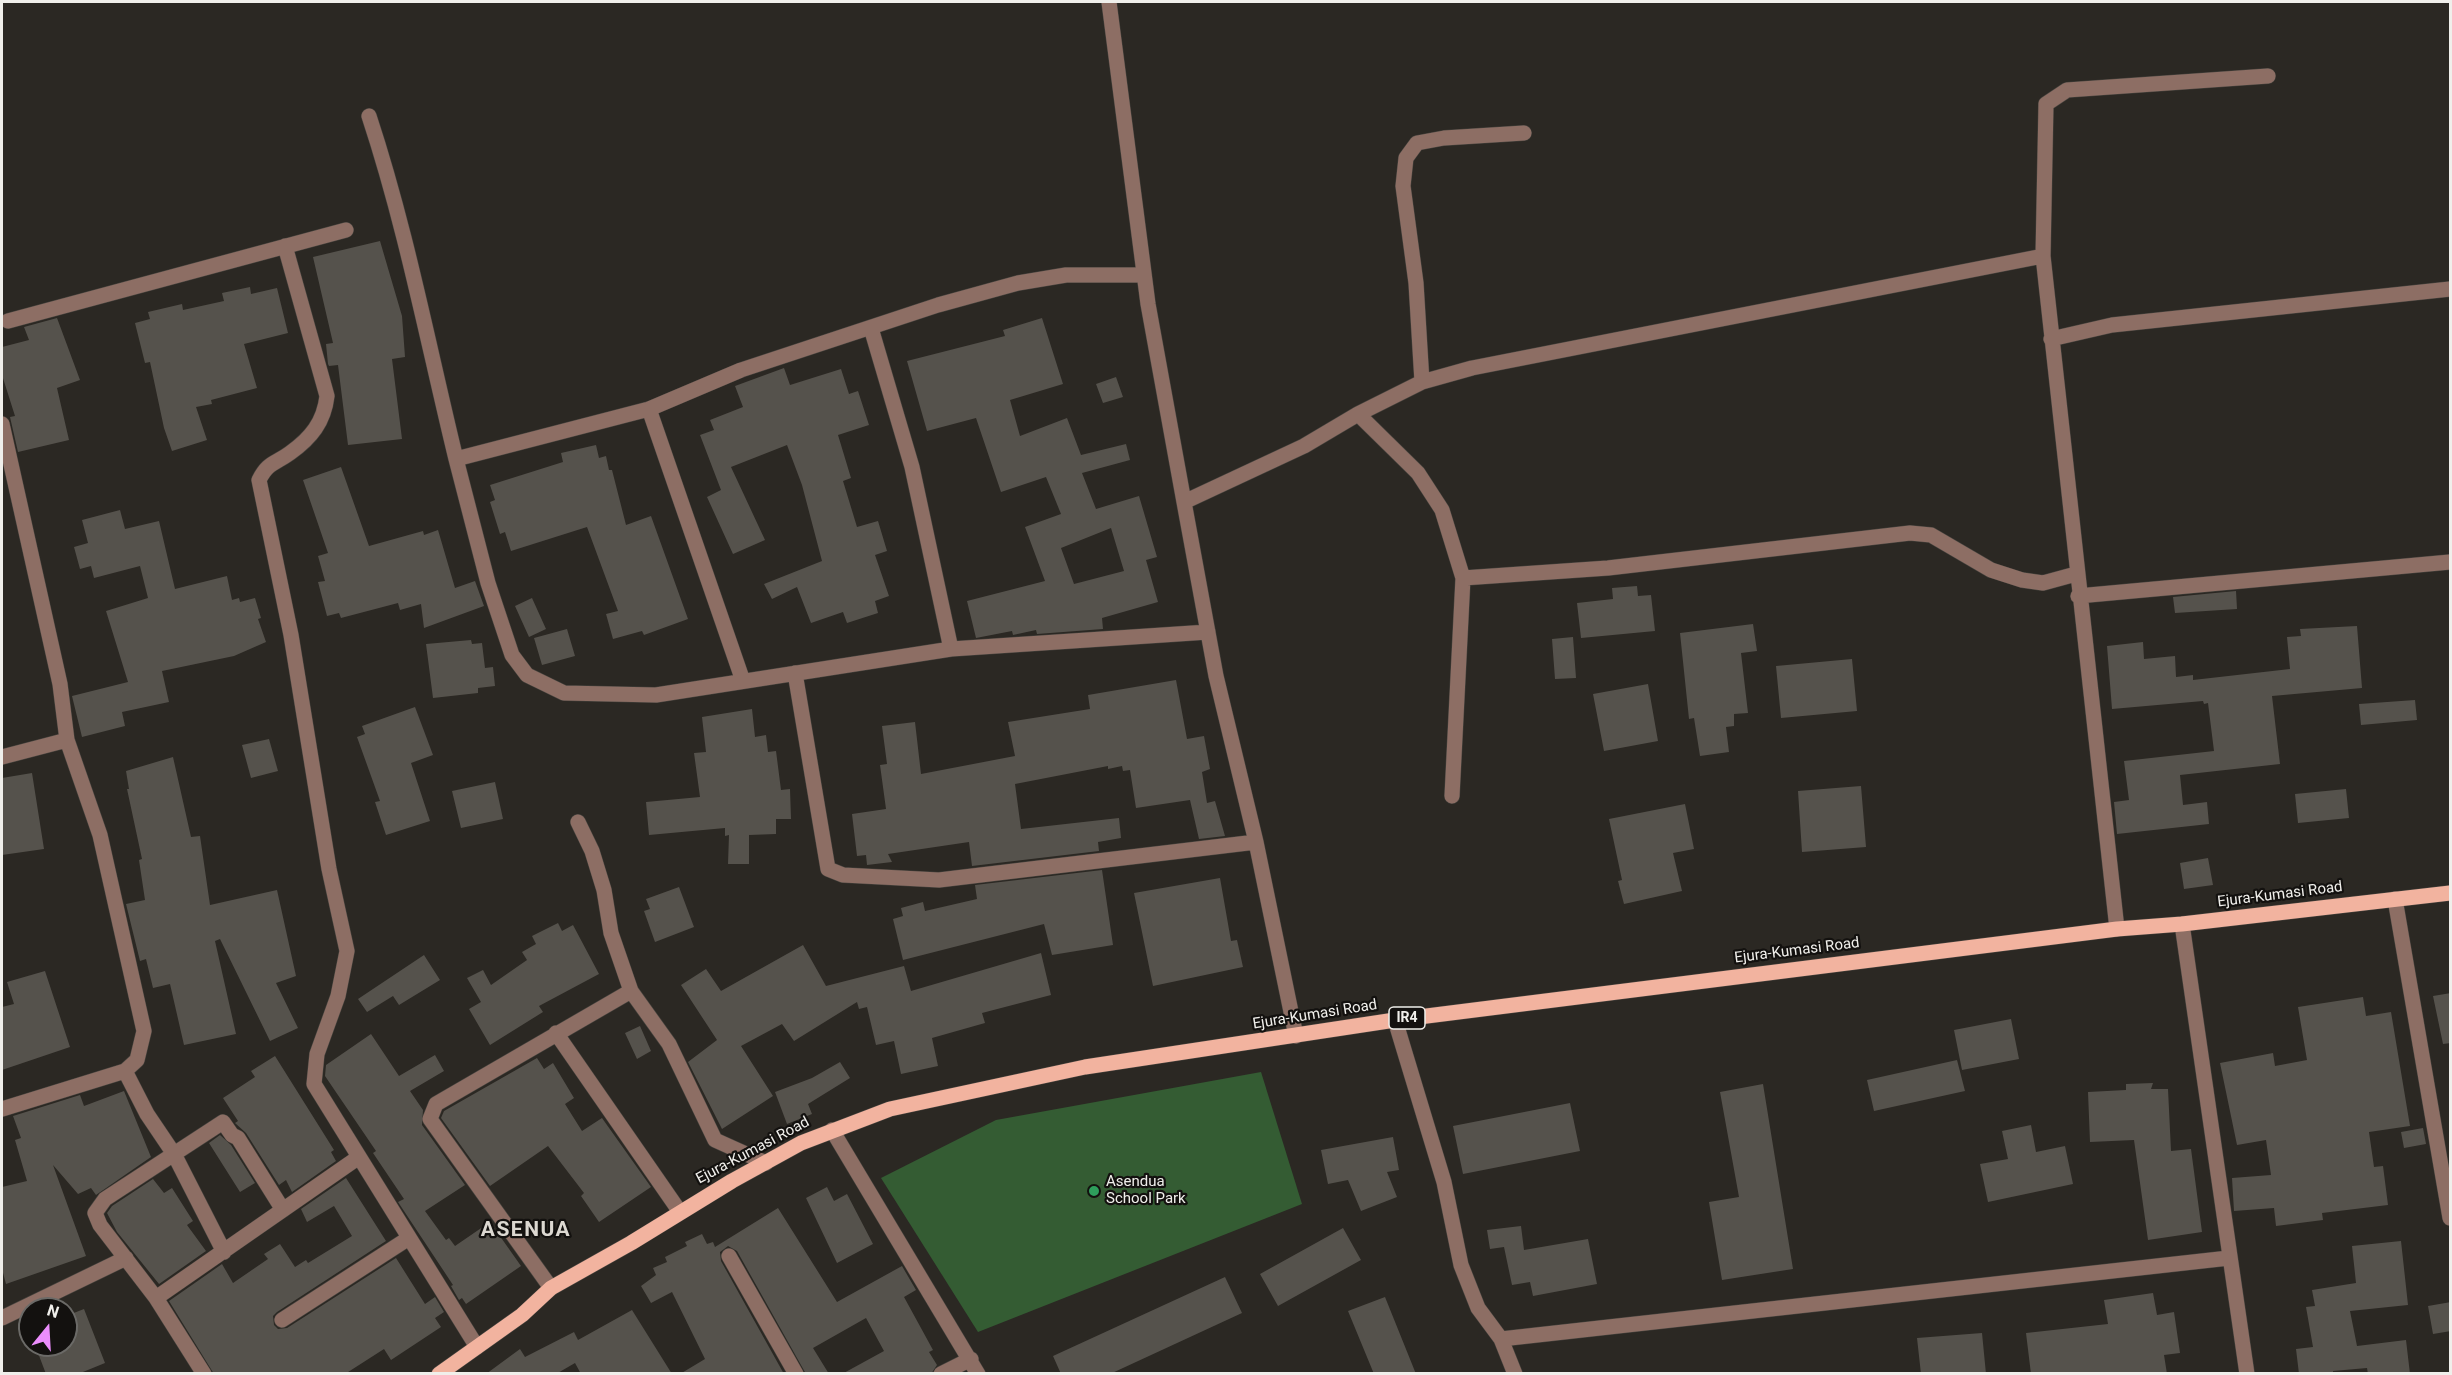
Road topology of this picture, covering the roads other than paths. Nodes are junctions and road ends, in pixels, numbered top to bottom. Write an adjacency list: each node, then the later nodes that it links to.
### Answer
1 (1109, 2): 8 (street)
2 (2268, 76): 7 (street)
3 (369, 116): 17 (street)
4 (1524, 133): 13 (street)
5 (346, 230): 6 (street)
6 (285, 246): 10 (street); 44 (street)
7 (2043, 256): 12 (street); 13 (street)
8 (1144, 274): 11 (street); 18 (street)
9 (2451, 289): 12 (street)
10 (8, 321)
11 (871, 328): 14 (street); 24 (street)
12 (2051, 339): 20 (street)
13 (1422, 382): 15 (street)
14 (649, 409): 17 (street); 26 (street)
15 (1358, 414): 18 (street); 21 (street)
16 (2, 424): 27 (street)
17 (456, 459): 26 (street)
18 (1184, 502): 23 (street)
19 (2451, 562): 22 (street)
20 (2076, 574): 21 (street); 22 (street)
21 (1463, 578): 29 (street)
22 (2078, 596): 35 (street)
23 (1208, 632): 24 (street); 31 (street)
24 (951, 649): 25 (street)
25 (795, 673): 26 (street); 31 (street)
26 (743, 681)
27 (67, 740): 28 (street); 40 (street)
28 (2, 757)
29 (1452, 796)
30 (578, 822): 36 (street)
31 (1256, 842): 39 (street)
32 (2451, 893): 33 (main road, Ejura-Kumasi Road / IR4)
33 (2395, 899): 34 (main road, Ejura-Kumasi Road / IR4); 47 (street)
34 (2182, 924): 35 (main road, Ejura-Kumasi Road / IR4); 52 (street)
35 (2116, 928): 37 (main road, Ejura-Kumasi Road / IR4)
36 (631, 991): 38 (street); 45 (street)
37 (1395, 1020): 39 (main road, Ejura-Kumasi Road / IR4); 58 (street)
38 (556, 1033): 48 (street); 54 (street)
39 (1296, 1036): 42 (main road, Ejura-Kumasi Road / IR4)
40 (125, 1071): 41 (street); 43 (street)
41 (2, 1110)
42 (832, 1130): 45 (main road, Ejura-Kumasi Road / IR4); 60 (street)
43 (174, 1154): 46 (street); 50 (street); 53 (street)
44 (359, 1157): 46 (street); 49 (street)
45 (766, 1163): 48 (main road, Ejura-Kumasi Road / IR4)
46 (283, 1210): 50 (street)
47 (2450, 1211)
48 (680, 1212): 54 (main road, Ejura-Kumasi Road / IR4)
49 (409, 1238): 57 (street); 59 (street)
50 (224, 1252): 55 (street)
51 (729, 1256): 63 (street)
52 (2229, 1257): 58 (street); 67 (street)
53 (126, 1258): 55 (street); 56 (street)
54 (550, 1288): 59 (main road, Ejura-Kumasi Road / IR4)
55 (156, 1298): 61 (street)
56 (2, 1318)
57 (282, 1320)
58 (1501, 1339): 66 (street)
59 (477, 1347): 62 (main road, Ejura-Kumasi Road / IR4)
60 (970, 1359): 64 (street); 65 (street)
61 (204, 1374)
62 (439, 1374)
63 (796, 1374)
64 (941, 1374)
65 (978, 1374)
66 (1515, 1374)
67 (2247, 1374)

